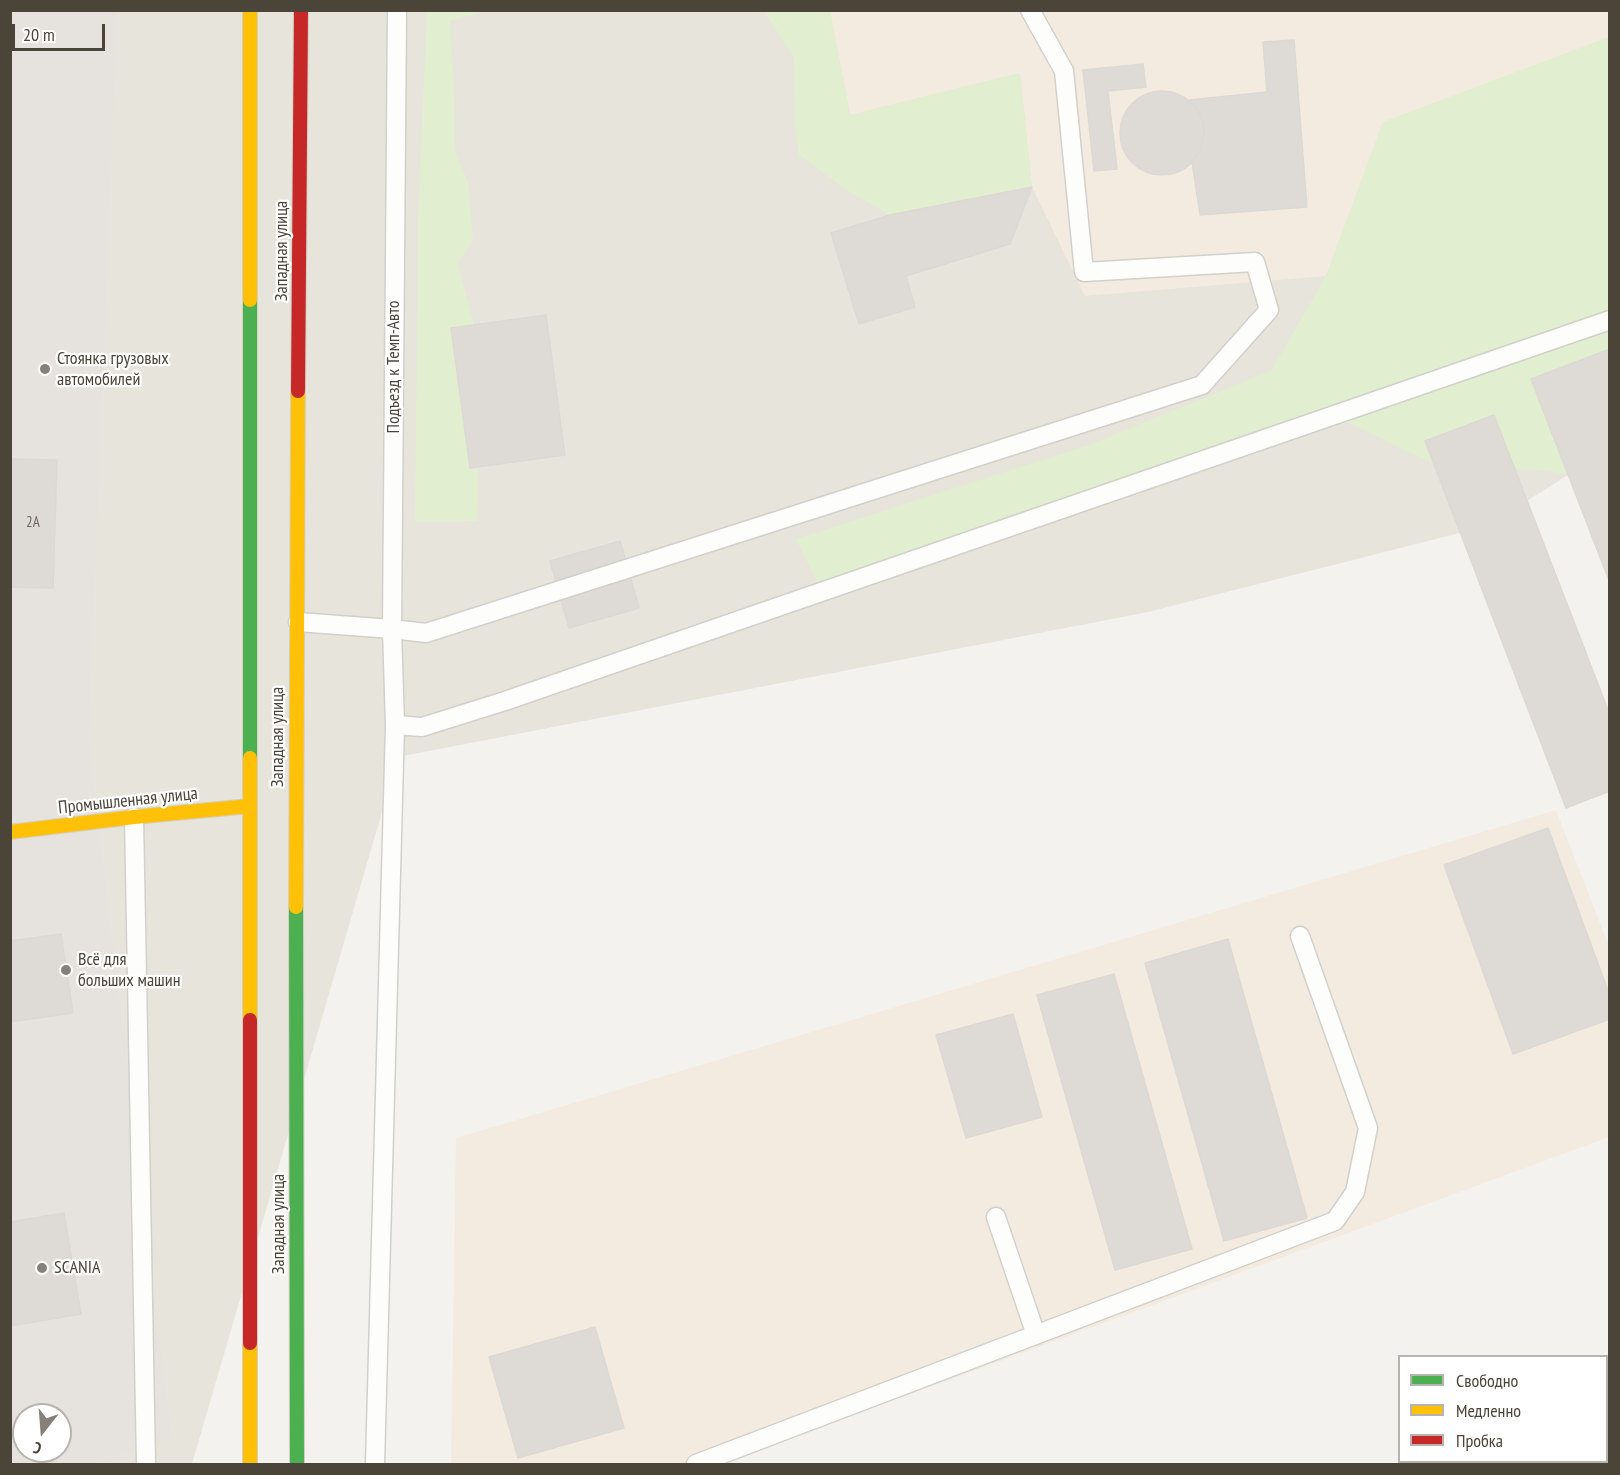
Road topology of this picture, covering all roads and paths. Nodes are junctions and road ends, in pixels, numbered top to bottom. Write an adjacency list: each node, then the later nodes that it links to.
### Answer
1 (250, 10): 9 (main road, Западная улица)
2 (301, 10): 6 (main road, Западная улица)
3 (397, 10): 7 (lane, Подъезд к Темп-Авто)
4 (1030, 10): 7 (lane)
5 (1610, 320): 8 (lane)
6 (298, 622): 7 (lane); 17 (main road, Западная улица)
7 (392, 629): 8 (lane, Подъезд к Темп-Авто)
8 (395, 725): 18 (lane, Подъезд к Темп-Авто)
9 (250, 806): 10 (main road, Промышленная улица); 16 (main road, Западная улица)
10 (134, 817): 11 (main road, Промышленная улица); 15 (lane)
11 (10, 832)
12 (1300, 936): 14 (lane)
13 (996, 1216): 14 (lane)
14 (1036, 1335): 19 (lane)
15 (146, 1464)
16 (250, 1464)
17 (297, 1464)
18 (375, 1464)
19 (696, 1464)

